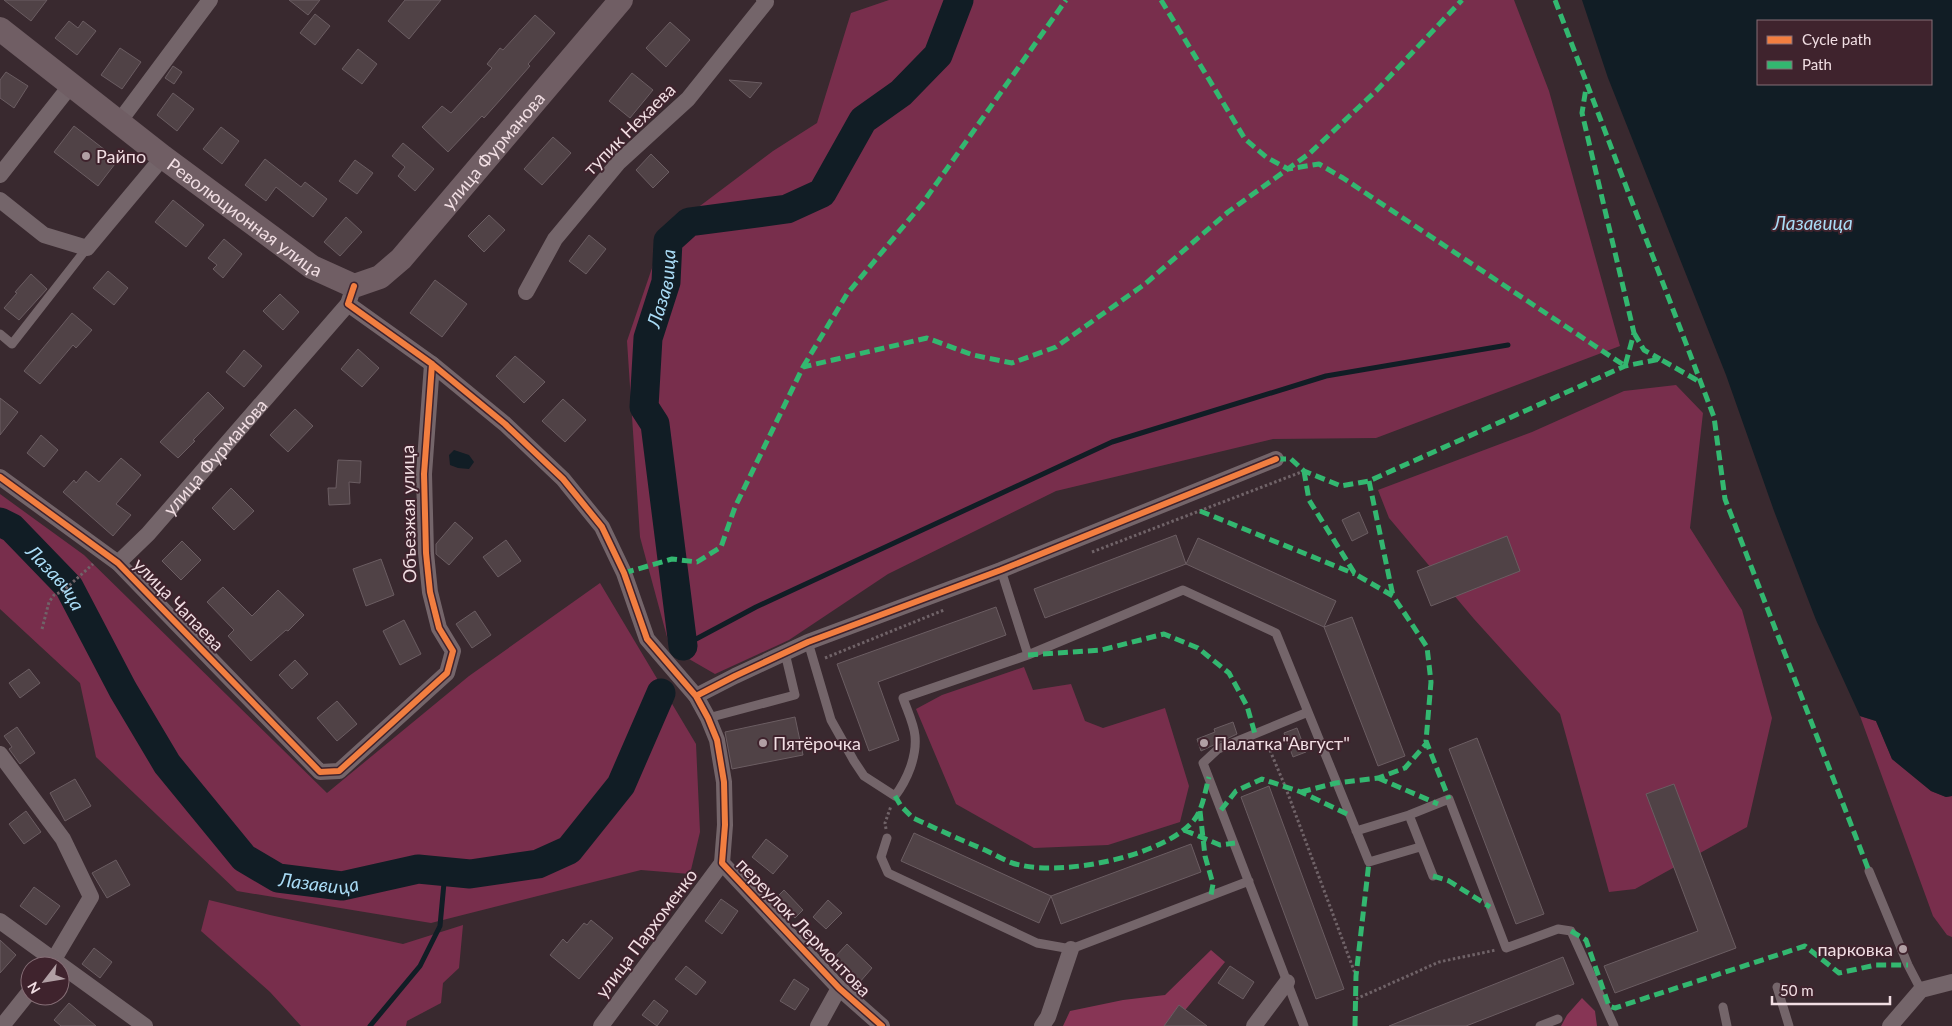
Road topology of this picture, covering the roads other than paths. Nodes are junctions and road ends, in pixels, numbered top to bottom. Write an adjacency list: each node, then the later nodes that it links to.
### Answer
1 (210, 0): 6 (street)
2 (621, 0): 12 (main road, улица Фурманова)
3 (764, 0): 11 (street, тупик Нехаева)
4 (0, 29): 5 (main road, Революционная улица)
5 (71, 85): 6 (main road, Революционная улица); 8 (street)
6 (119, 122): 7 (main road, Революционная улица)
7 (163, 157): 10 (street); 12 (main road, Революционная улица)
8 (0, 175)
9 (0, 200): 10 (street)
10 (87, 248): 13 (lane)
11 (526, 292)
12 (351, 295): 14 (street, переулок Лермонтова); 17 (street, улица Фурманова)
13 (0, 334)
14 (432, 364): 22 (street, переулок Лермонтова); 26 (street, Объезжая улица)
15 (1276, 459): 18 (street)
16 (0, 477): 17 (street, улица Чапаева)
17 (114, 560): 26 (street, улица Чапаева)
18 (1000, 570): 19 (street); 21 (lane)
19 (808, 642): 20 (street); 21 (lane)
20 (785, 653): 22 (street); 24 (lane)
21 (1028, 655): 23 (lane)
22 (696, 696): 24 (street, переулок Лермонтова)
23 (1308, 712): 28 (lane); 34 (lane)
24 (708, 718): 31 (street, переулок Лермонтова)
25 (0, 754): 38 (street)
26 (320, 772)
27 (1409, 815): 28 (lane); 30 (lane); 57 (lane)
28 (1356, 831): 30 (lane)
29 (887, 838): 36 (lane)
30 (1420, 847): 33 (lane)
31 (722, 863): 43 (street, переулок Лермонтова); 50 (street, улица Пархоменко)
32 (1869, 871): 44 (lane)
33 (1433, 876)
34 (1249, 881): 36 (lane); 40 (lane)
35 (0, 921): 37 (street)
36 (1071, 950): 53 (street)
37 (43, 956)
38 (56, 956)
39 (70, 975): 49 (street)
40 (1287, 982): 54 (street); 55 (lane)
41 (1952, 982): 44 (street)
42 (1777, 987): 59 (lane)
43 (839, 988): 51 (street); 52 (street, переулок Лермонтова)
44 (1921, 990): 60 (street)
45 (20, 1004): 48 (street)
46 (1724, 1007): 58 (lane)
47 (1558, 1019): 56 (lane)
48 (2, 1026)
49 (145, 1026)
50 (601, 1026)
51 (818, 1026)
52 (882, 1026)
53 (1042, 1026)
54 (1254, 1026)
55 (1304, 1026)
56 (1540, 1026)
57 (1614, 1026)
58 (1727, 1026)
59 (1789, 1026)
60 (1890, 1026)

